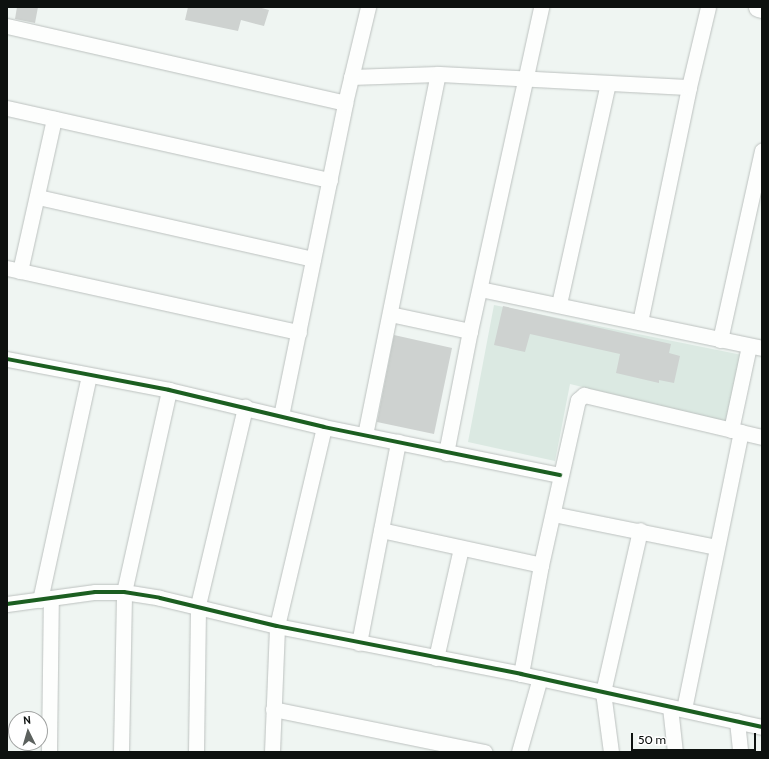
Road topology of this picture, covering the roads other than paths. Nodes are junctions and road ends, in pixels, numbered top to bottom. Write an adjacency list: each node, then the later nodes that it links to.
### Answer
1 (368, 7): 8 (street)
2 (541, 7): 9 (street)
3 (708, 7): 11 (street)
4 (758, 7): 5 (street)
5 (762, 8)
6 (7, 26): 12 (street)
7 (438, 74): 8 (street); 9 (street); 22 (street)
8 (351, 77): 12 (street)
9 (527, 79): 10 (street); 20 (street)
10 (608, 82): 11 (street); 21 (street)
11 (689, 87): 23 (street)
12 (345, 103): 16 (street)
13 (7, 108): 14 (street)
14 (54, 119): 16 (street); 17 (street)
15 (762, 151): 26 (street)
16 (330, 180): 18 (street)
17 (38, 197): 18 (street); 19 (street)
18 (313, 259): 25 (street)
19 (14, 269): 25 (street)
20 (480, 289): 21 (street); 24 (street)
21 (559, 304): 23 (street)
22 (390, 314): 24 (street); 35 (street)
23 (640, 322): 26 (street)
24 (470, 331): 38 (street)
25 (299, 332): 32 (street)
26 (720, 340): 27 (street)
27 (756, 347): 34 (street)
28 (8, 362): 29 (street)
29 (89, 375): 30 (street); 47 (street)
30 (169, 390): 31 (street); 46 (street)
31 (245, 407): 32 (street); 49 (street)
32 (281, 416): 33 (street)
33 (324, 427): 35 (street); 50 (street)
34 (736, 431): 36 (street); 39 (street); 43 (street)
35 (365, 435): 37 (street)
36 (762, 437)
37 (398, 442): 38 (street); 41 (street)
38 (446, 453): 39 (street)
39 (560, 475): 40 (street)
40 (553, 514): 42 (street); 45 (street)
41 (381, 530): 44 (street); 51 (street)
42 (640, 530): 43 (street); 55 (street)
43 (716, 547): 56 (street)
44 (460, 548): 45 (street); 52 (street)
45 (541, 565): 53 (street)
46 (124, 592): 47 (street); 49 (street); 61 (street)
47 (46, 599): 48 (street); 60 (street)
48 (7, 604)
49 (198, 605): 50 (street); 62 (street)
50 (277, 626): 51 (street); 57 (street)
51 (359, 643): 52 (street)
52 (436, 658): 53 (street)
53 (521, 674): 54 (street)
54 (540, 678): 55 (street); 65 (street)
55 (603, 692): 56 (street); 66 (street)
56 (677, 708): 58 (street); 67 (street)
57 (273, 709): 63 (street); 64 (street)
58 (737, 721): 59 (street); 68 (street)
59 (762, 725)
60 (49, 752)
61 (121, 752)
62 (196, 752)
63 (272, 752)
64 (484, 752)
65 (519, 752)
66 (611, 752)
67 (675, 752)
68 (740, 752)

